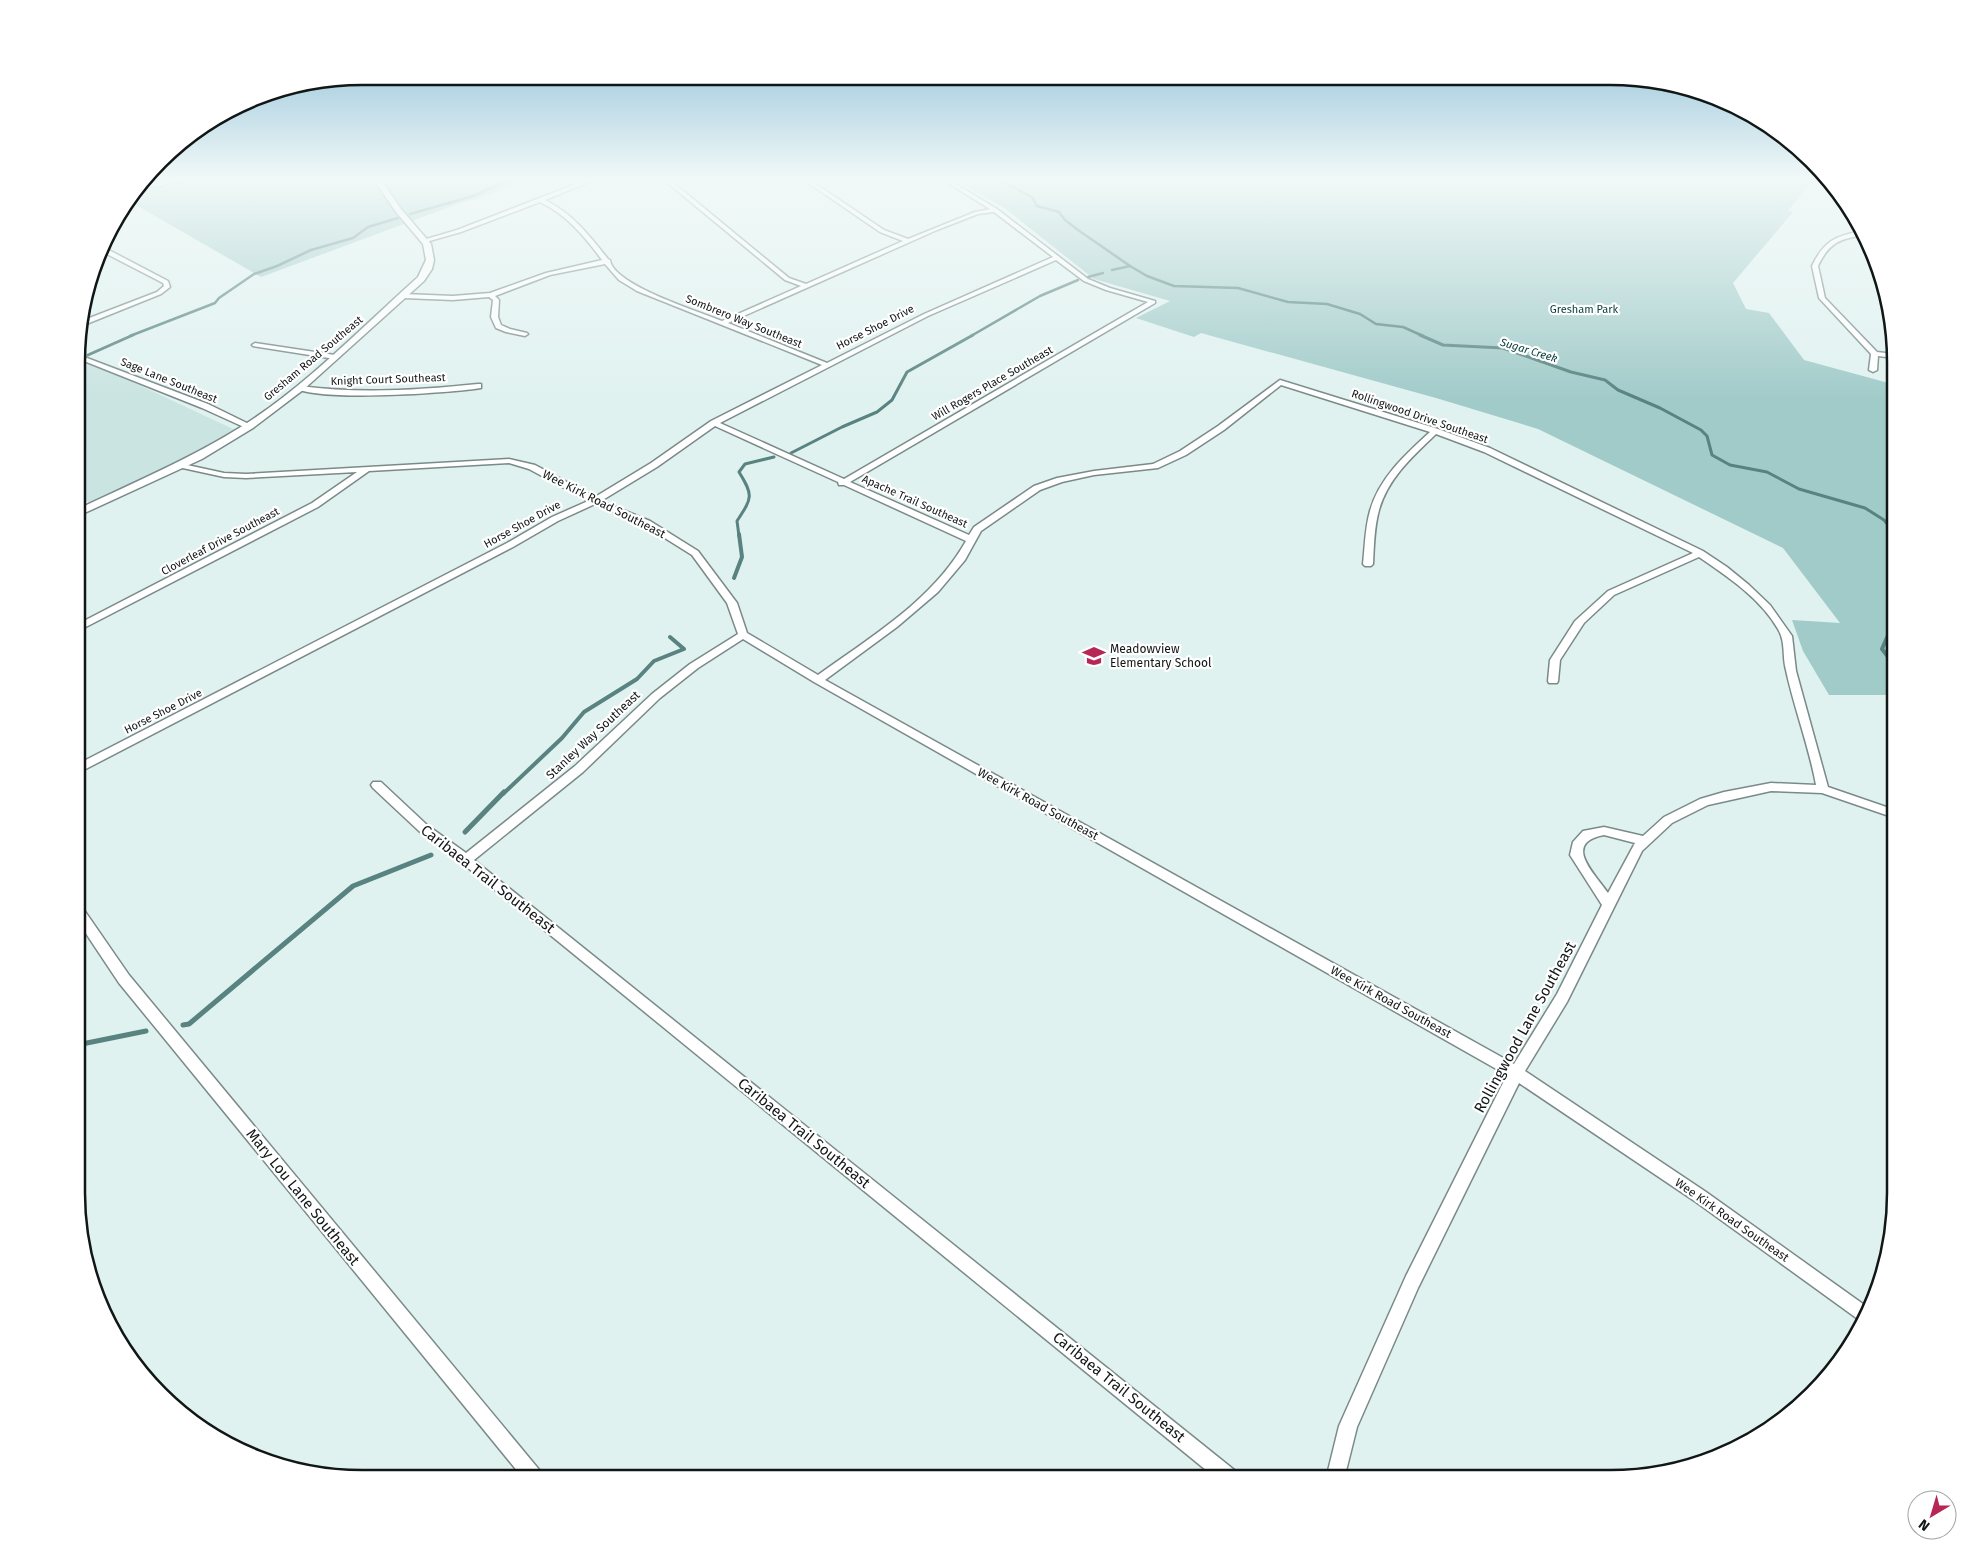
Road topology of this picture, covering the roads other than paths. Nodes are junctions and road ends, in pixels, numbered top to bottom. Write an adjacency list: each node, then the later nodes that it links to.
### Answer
1 (109, 253): 13 (street)
2 (429, 253): 12 (street, Gresham Road Southeast)
3 (600, 253): 9 (street, Sombrero Way Southeast)
4 (755, 253): 10 (street)
5 (882, 253): 10 (street)
6 (1049, 253): 8 (street)
7 (1822, 253): 17 (street)
8 (1056, 258): 21 (street, Horse Shoe Drive); 30 (street, Will Rogers Place Southeast)
9 (608, 261): 11 (street); 14 (street, Sombrero Way Southeast)
10 (807, 286): 14 (street)
11 (491, 295): 12 (street); 15 (street)
12 (404, 296): 19 (street, Gresham Road Southeast)
13 (88, 322)
14 (722, 323): 21 (street, Sombrero Way Southeast)
15 (525, 334)
16 (255, 345): 19 (street)
17 (1875, 354): 18 (street); 22 (street)
18 (1887, 355)
19 (335, 357): 24 (street, Gresham Road Southeast)
20 (85, 359): 26 (street, Sage Lane Southeast)
21 (827, 365): 25 (street, Horse Shoe Drive)
22 (1873, 370)
23 (478, 386): 24 (street, Knight Court Southeast)
24 (300, 388): 26 (street, Gresham Road Southeast)
25 (714, 423): 30 (street, Apache Trail Southeast); 31 (street, Horse Shoe Drive)
26 (249, 426): 28 (street, Gresham Road Southeast)
27 (1435, 431): 33 (street, Rollingwood Drive Southeast); 34 (street, Rollingwood Drive Southeast); 35 (street)
28 (181, 465): 29 (street, Wee Kirk Road Southeast); 32 (street, Gresham Road Southeast)
29 (369, 468): 31 (street, Wee Kirk Road Southeast); 36 (street, Cloverleaf Drive Southeast)
30 (842, 483): 33 (street, Apache Trail Southeast)
31 (594, 500): 37 (street, Wee Kirk Road Southeast); 40 (street, Horse Shoe Drive)
32 (85, 510)
33 (970, 539): 38 (street, Apache Trail Southeast)
34 (1700, 553): 39 (street); 42 (street, Rollingwood Drive Southeast)
35 (1368, 564)
36 (85, 624)
37 (742, 635): 38 (street, Wee Kirk Road Southeast); 45 (street, Stanley Way Southeast)
38 (818, 680): 48 (street, Wee Kirk Road Southeast)
39 (1553, 681)
40 (85, 765)
41 (377, 785): 45 (street, Caribaea Trail Southeast)
42 (1823, 789): 43 (street, Rollingwood Lane Southeast); 44 (street, Rollingwood Lane Southeast)
43 (1887, 811)
44 (1645, 841): 46 (street, Rollingwood Lane Southeast); 46 (street)
45 (466, 860): 51 (street, Caribaea Trail Southeast)
46 (1609, 905): 48 (street, Rollingwood Lane Southeast)
47 (85, 921): 50 (street, Mary Lou Lane Southeast)
48 (1516, 1073): 49 (street, Wee Kirk Road Southeast); 52 (street, Rollingwood Lane Southeast)
49 (1860, 1312)
50 (528, 1470)
51 (1221, 1470)
52 (1337, 1470)

